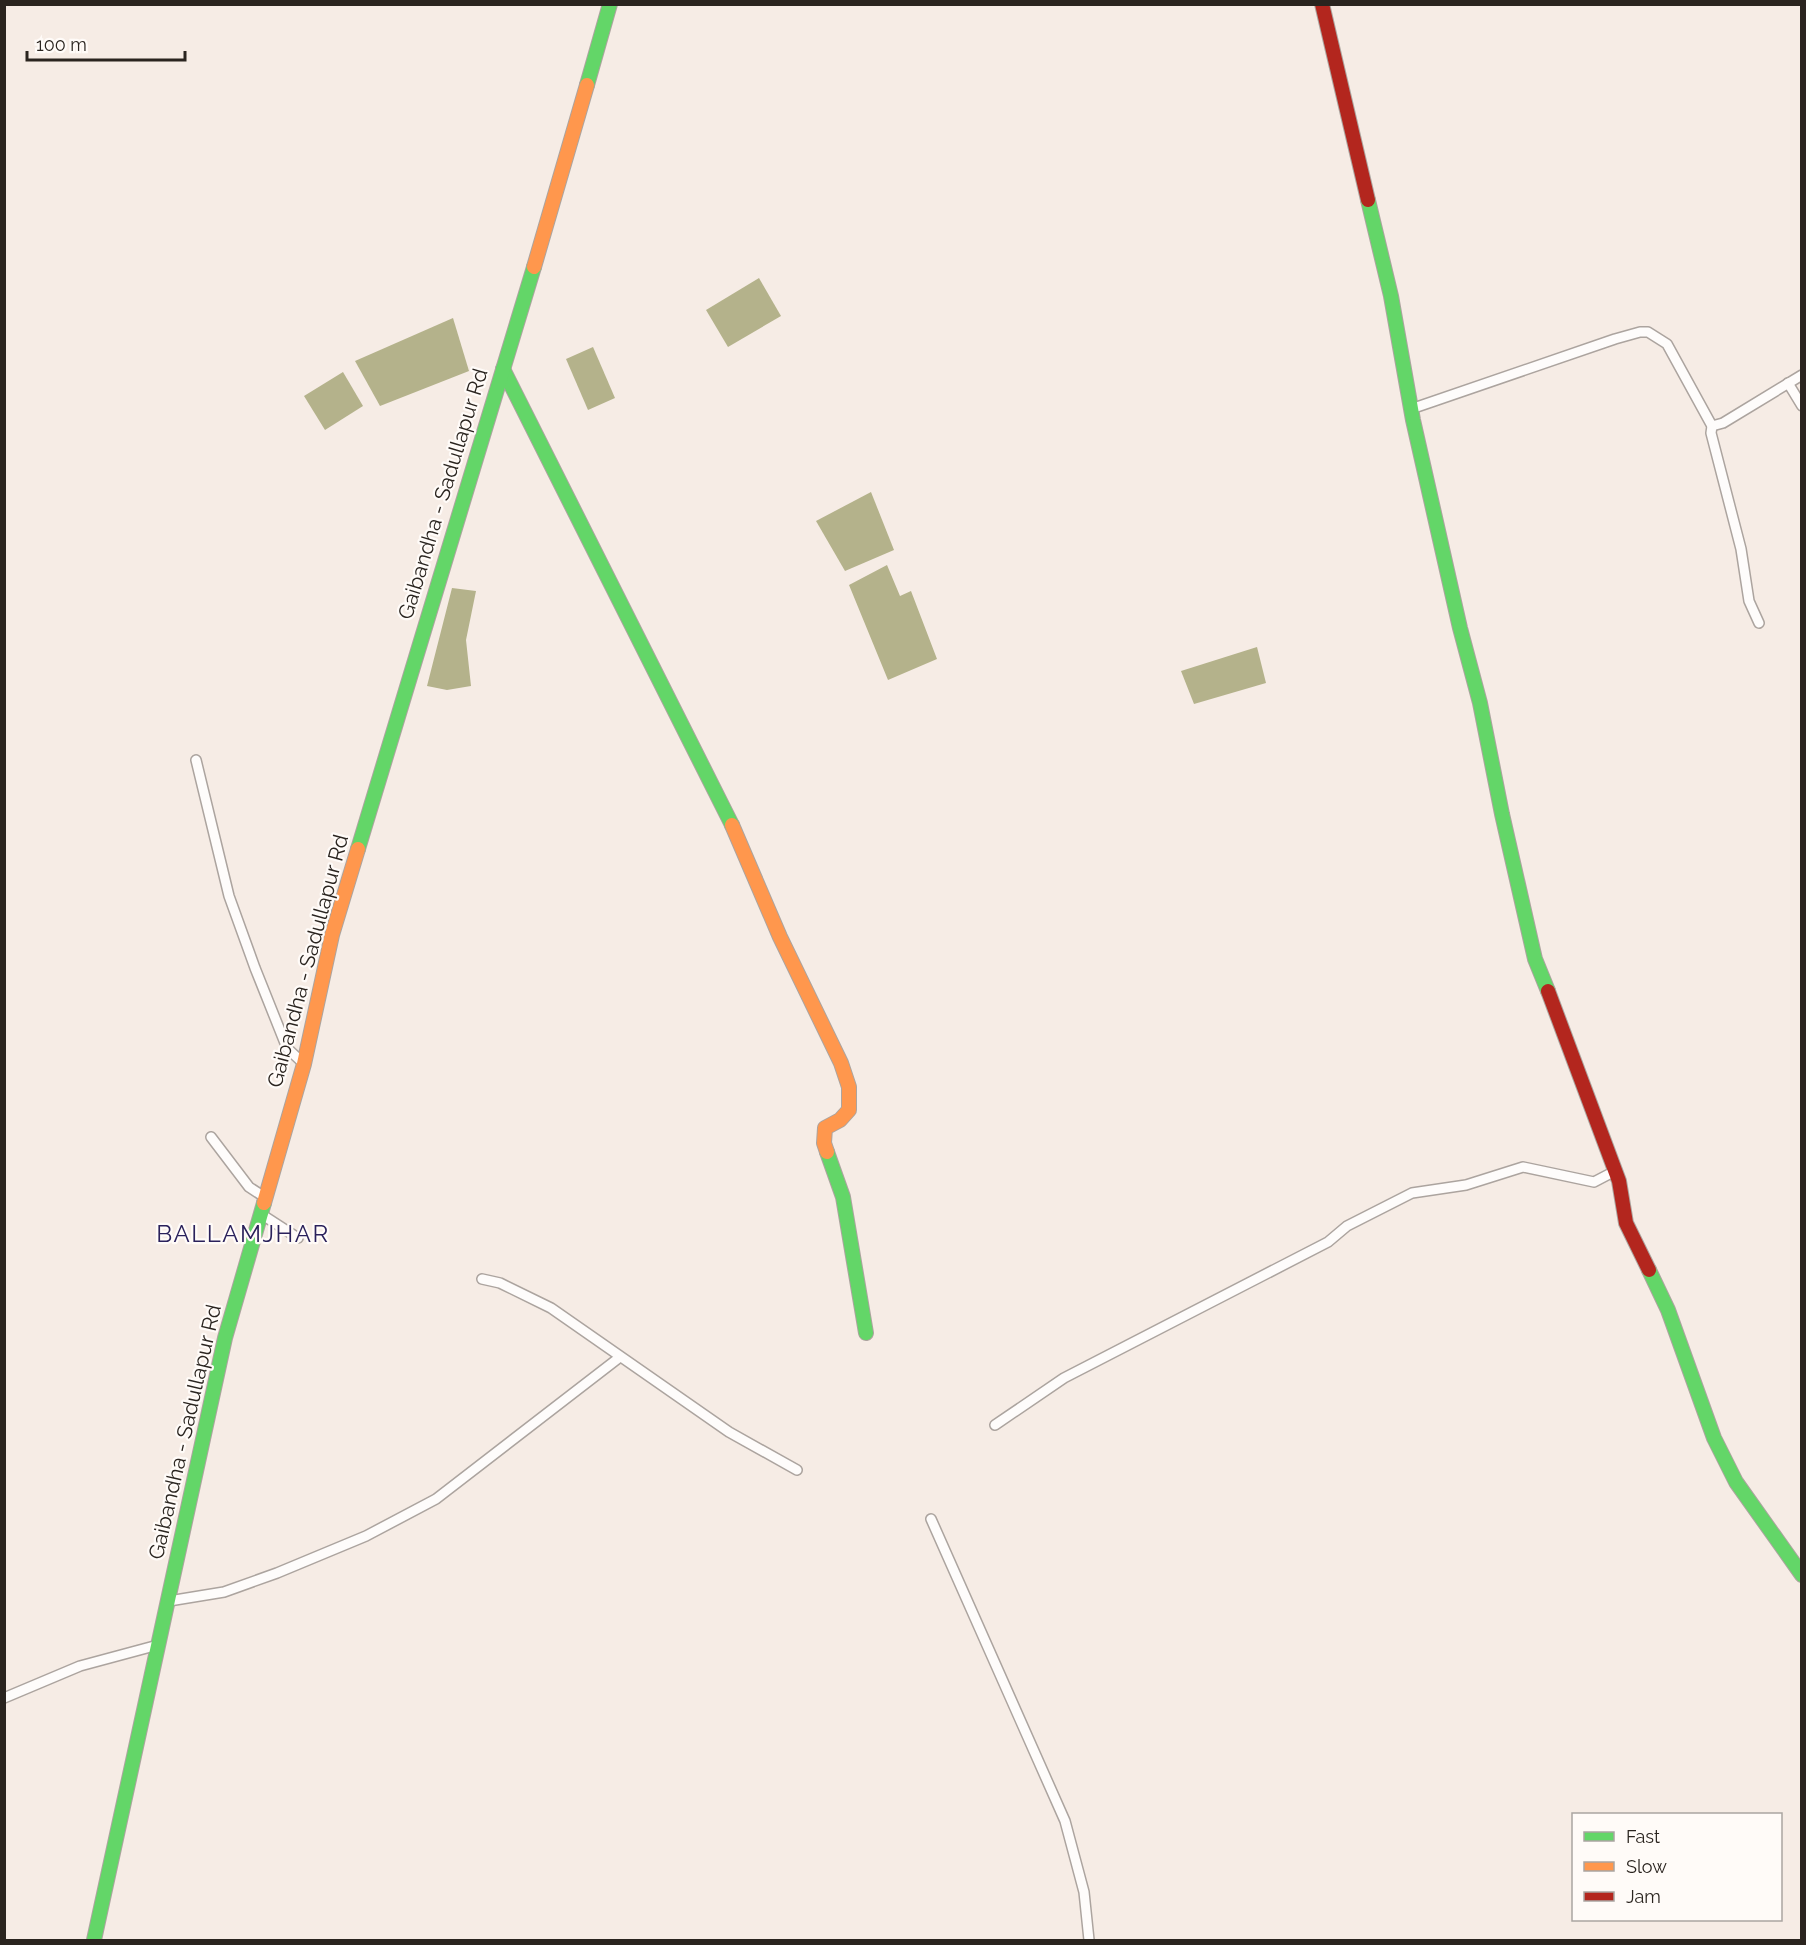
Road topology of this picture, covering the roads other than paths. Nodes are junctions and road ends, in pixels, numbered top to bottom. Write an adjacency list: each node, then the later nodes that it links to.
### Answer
1 (610, 4): 3 (street, Gaibandha - Sadullapur Rd)
2 (1322, 4): 7 (street)
3 (503, 369): 11 (street, Gaibandha - Sadullapur Rd); 18 (street)
4 (1802, 375): 5 (street)
5 (1788, 383): 6 (street); 8 (street)
6 (1802, 406)
7 (1411, 410): 8 (street); 13 (street)
8 (1712, 426): 9 (street)
9 (1759, 623)
10 (196, 760): 11 (street)
11 (304, 1064): 14 (street, Gaibandha - Sadullapur Rd)
12 (211, 1137): 14 (street)
13 (1616, 1171): 20 (street); 23 (street)
14 (266, 1198): 15 (street, Gaibandha - Sadullapur Rd)
15 (261, 1214): 16 (street); 24 (street, Gaibandha - Sadullapur Rd)
16 (298, 1238)
17 (482, 1279): 19 (street)
18 (866, 1334)
19 (620, 1357): 21 (street); 24 (street)
20 (995, 1425)
21 (797, 1470)
22 (932, 1519): 28 (street)
23 (1802, 1575)
24 (169, 1601): 25 (street, Gaibandha - Sadullapur Rd)
25 (158, 1645): 26 (street); 27 (street, Gaibandha - Sadullapur Rd)
26 (4, 1698)
27 (94, 1941)
28 (1089, 1941)

